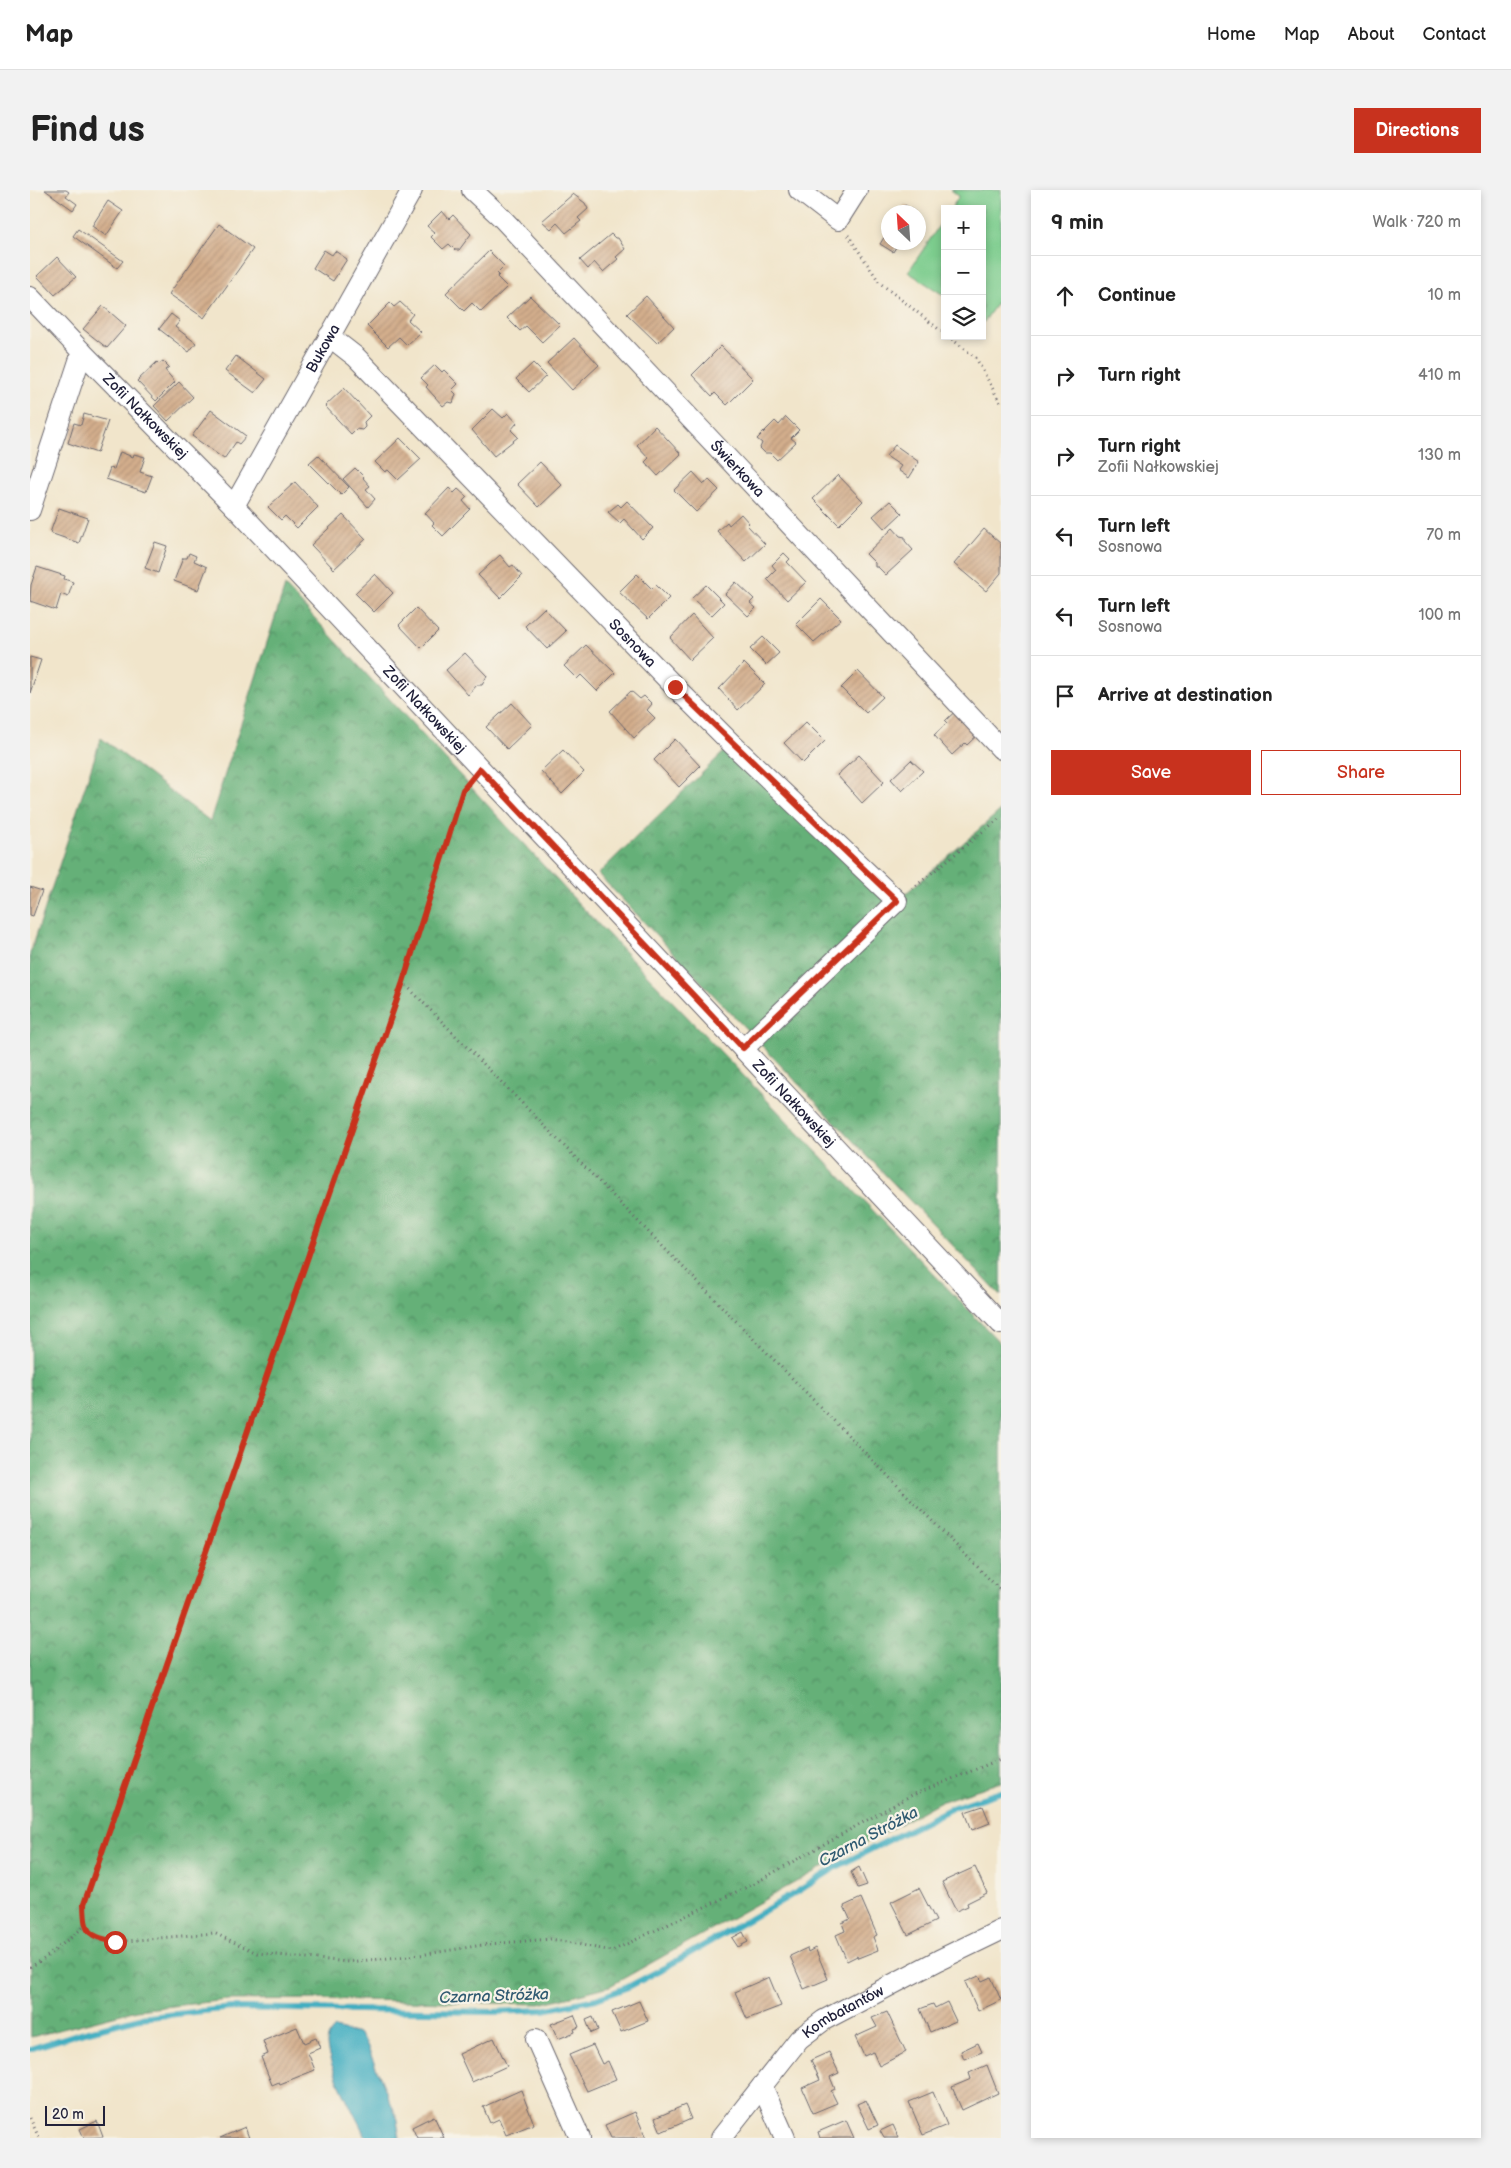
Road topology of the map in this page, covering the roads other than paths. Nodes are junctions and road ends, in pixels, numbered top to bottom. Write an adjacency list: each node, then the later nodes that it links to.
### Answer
1 (412, 190): 6 (street, Bukowa)
2 (472, 190): 10 (street, Świerkowa)
3 (799, 190): 4 (street)
4 (857, 190)
5 (30, 297): 7 (street, Zofii Nałkowskiej)
6 (329, 336): 8 (street, Bukowa); 11 (street, Sosnowa)
7 (82, 352): 8 (street, Zofii Nałkowskiej); 9 (street)
8 (234, 506): 11 (street, Zofii Nałkowskiej)
9 (30, 510)
10 (1001, 749)
11 (743, 1048): 12 (street, Zofii Nałkowskiej)
12 (1001, 1324)
13 (1001, 1930): 15 (street, Kombatantów)
14 (536, 2039): 16 (street)
15 (762, 2086): 17 (street, Kombatantów); 18 (street)
16 (580, 2138)
17 (721, 2138)
18 (786, 2138)

